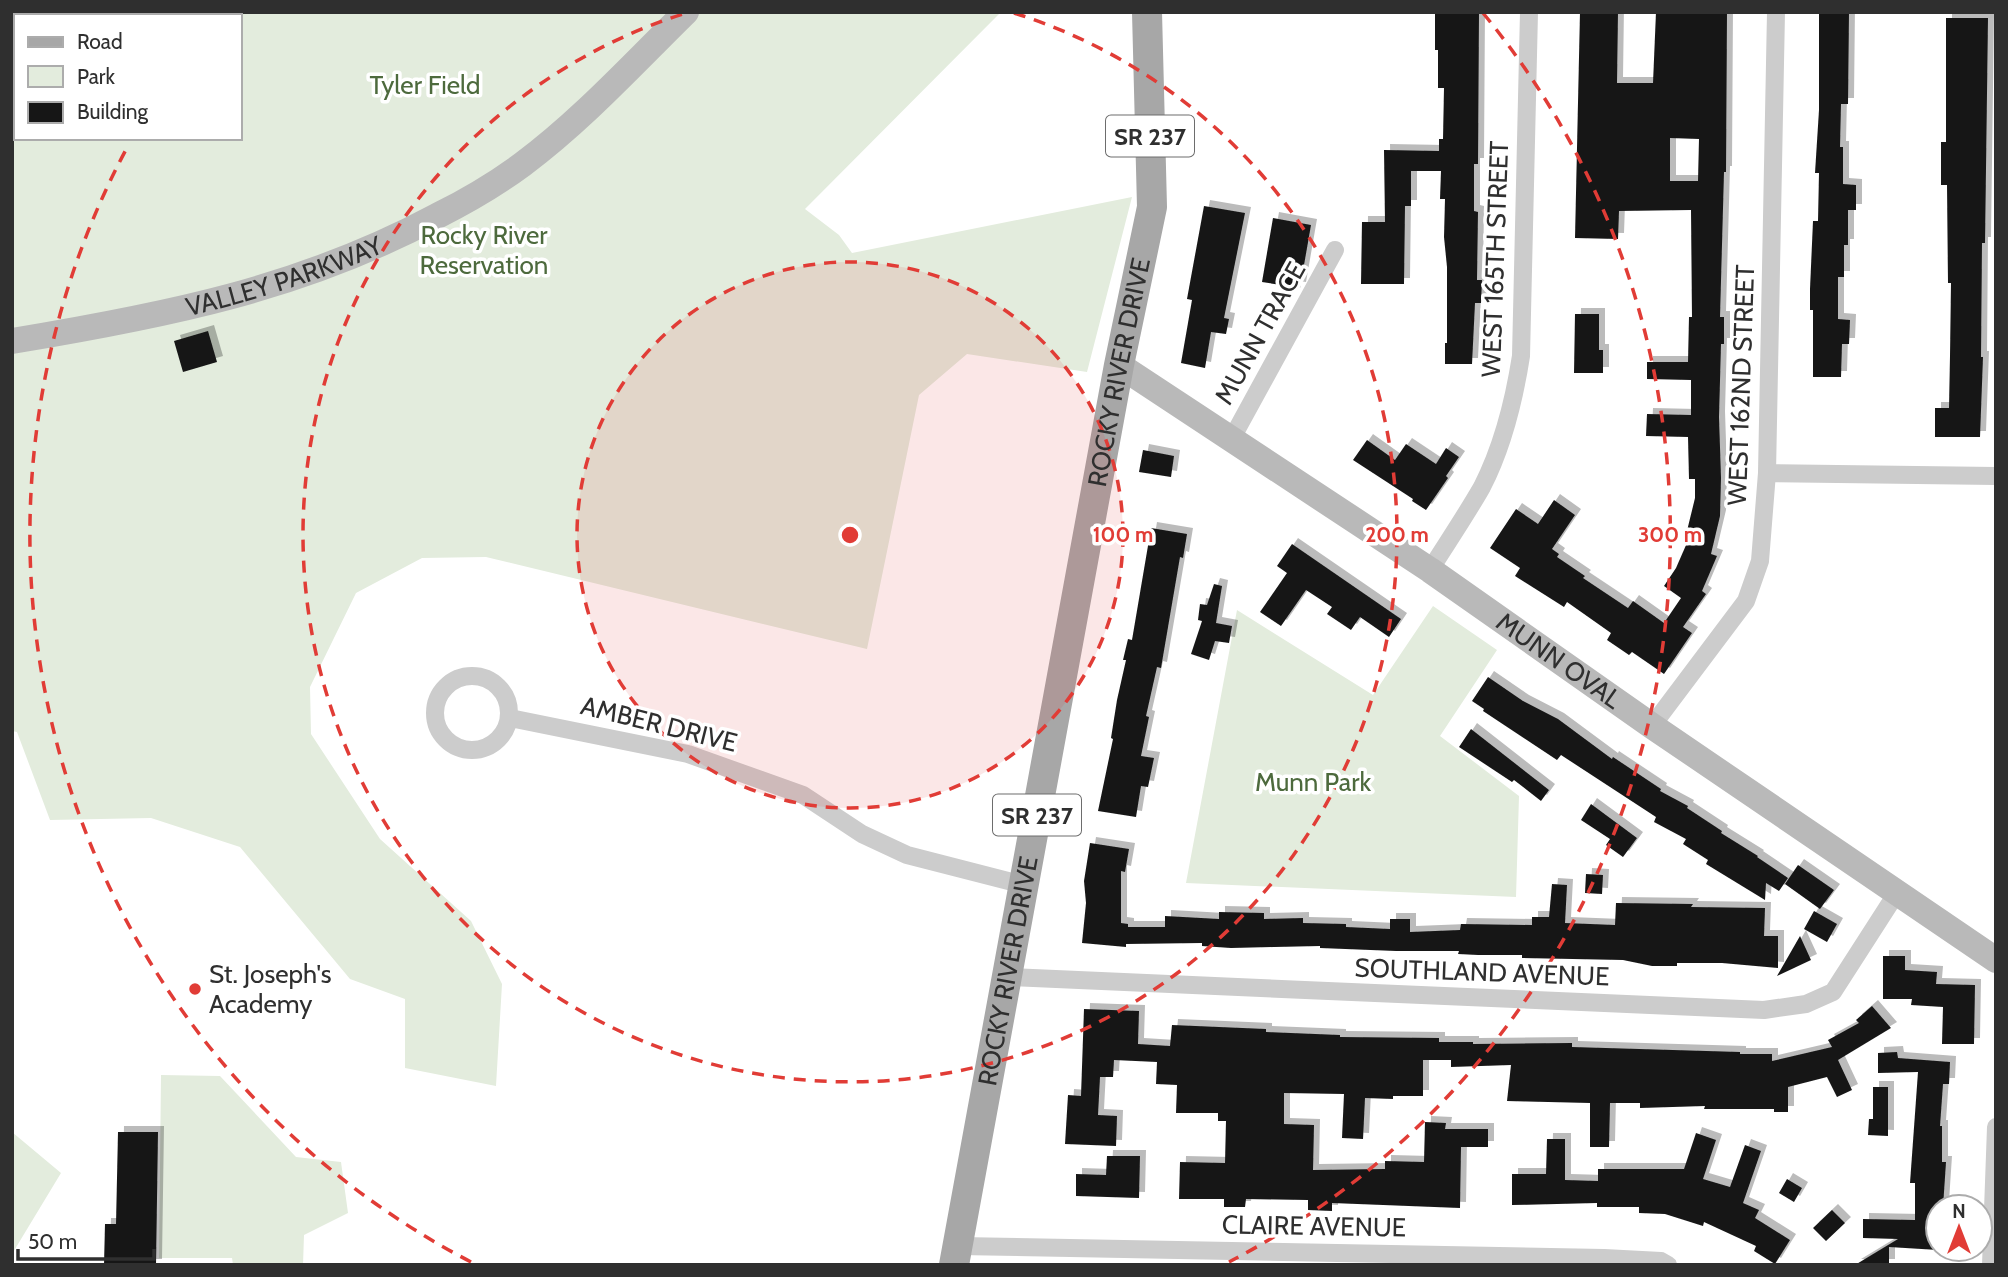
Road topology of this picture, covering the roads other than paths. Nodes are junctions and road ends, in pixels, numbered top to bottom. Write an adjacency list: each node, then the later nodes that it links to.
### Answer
1 (685, 12): 6 (street, VALLEY PARKWAY)
2 (1147, 12): 7 (main road, ROCKY RIVER DRIVE / SR 237)
3 (1529, 12): 11 (street, WEST 165TH STREET)
4 (1776, 12): 9 (street, WEST 162ND STREET)
5 (1335, 250): 8 (street, MUNN TRACE)
6 (12, 341)
7 (1119, 365): 8 (street, MUNN OVAL); 14 (main road, ROCKY RIVER DRIVE / SR 237)
8 (1231, 440): 11 (street, MUNN OVAL)
9 (1767, 473): 10 (street); 13 (street, WEST 162ND STREET)
10 (1996, 475)
11 (1430, 570): 13 (street, MUNN OVAL)
12 (510, 718): 12 (street); 14 (street, AMBER DRIVE)
13 (1652, 726): 15 (street, MUNN OVAL)
14 (1024, 885): 17 (main road, ROCKY RIVER DRIVE / SR 237)
15 (1896, 894): 16 (street, MUNN OVAL); 17 (street, SOUTHLAND AVENUE)
16 (1996, 961)
17 (1009, 977): 19 (main road, ROCKY RIVER DRIVE / SR 237)
18 (1996, 1127): 21 (street)
19 (956, 1255): 20 (street, CLAIRE AVENUE)
20 (1668, 1265)
21 (1991, 1265)

